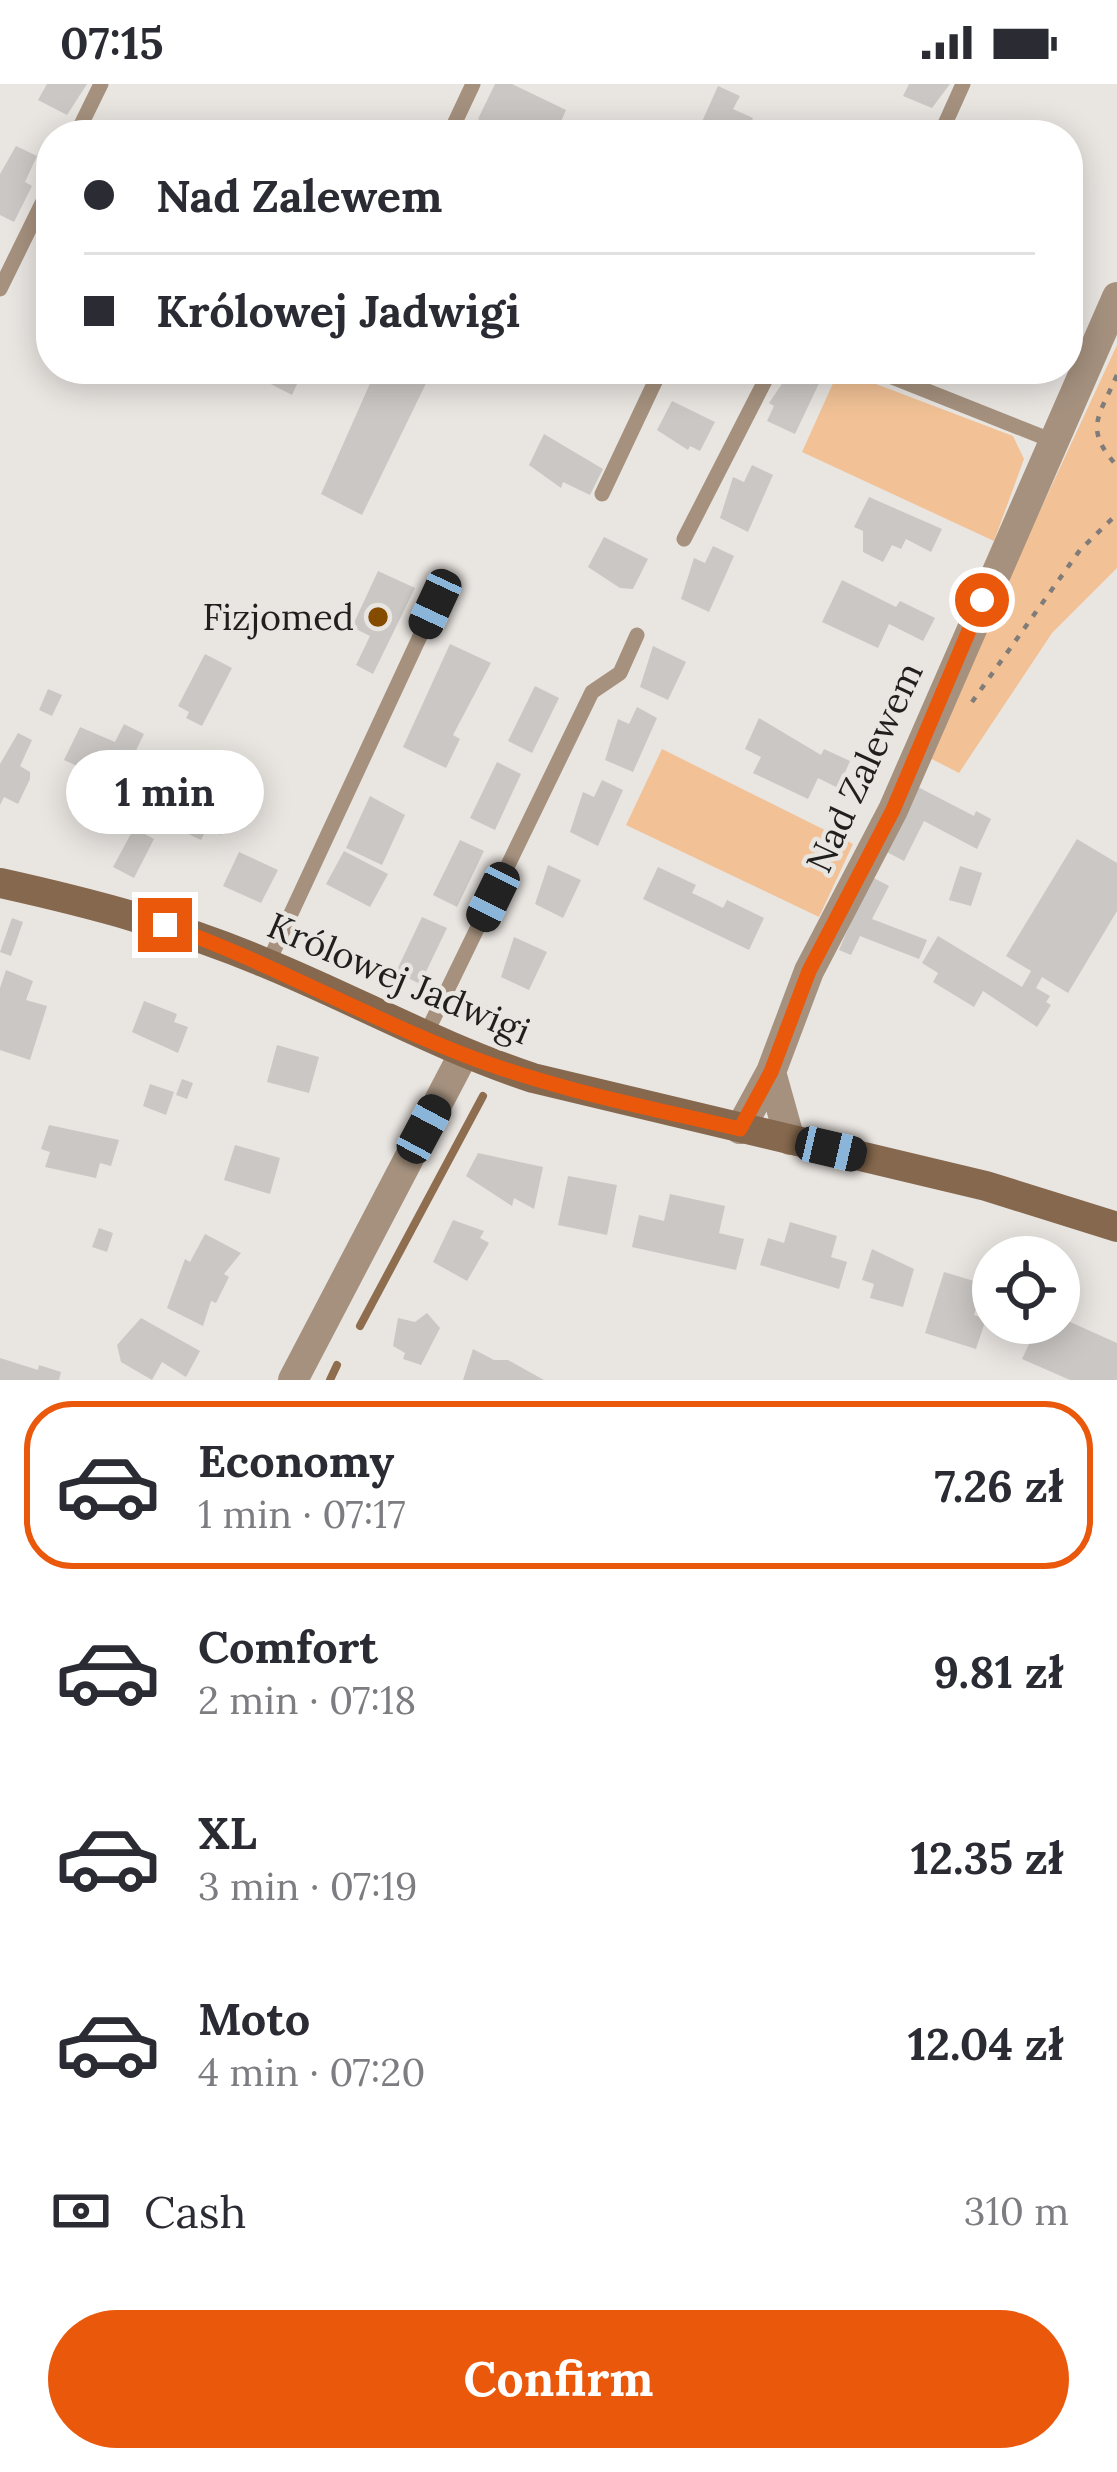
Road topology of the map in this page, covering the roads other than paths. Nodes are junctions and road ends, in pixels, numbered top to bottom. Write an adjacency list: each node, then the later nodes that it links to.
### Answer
1 (101, 84): 4 (lane)
2 (472, 84): 5 (lane)
3 (963, 84): 6 (lane)
4 (83, 120)
5 (456, 120)
6 (947, 120)
7 (36, 216): 8 (lane)
8 (0, 290)
9 (1117, 297): 10 (street, Nad Zalewem)
10 (1083, 375)
11 (654, 384): 16 (lane)
12 (763, 384): 17 (lane)
13 (910, 384): 15 (lane)
14 (1079, 384): 15 (street, Nad Zalewem)
15 (1054, 441): 24 (street, Nad Zalewem)
16 (602, 494)
17 (684, 539)
18 (435, 604): 21 (lane)
19 (637, 635): 22 (lane)
20 (0, 884): 21 (street, Królowej Jadwigi)
21 (268, 963): 22 (street, Królowej Jadwigi)
22 (424, 1038): 23 (street, Królowej Jadwigi)
23 (463, 1055): 25 (street, Królowej Jadwigi); 28 (street)
24 (771, 1072): 25 (street, Nad Zalewem); 26 (street)
25 (740, 1129): 26 (street, Królowej Jadwigi)
26 (790, 1140): 27 (street, Królowej Jadwigi)
27 (1117, 1227)
28 (293, 1380)

